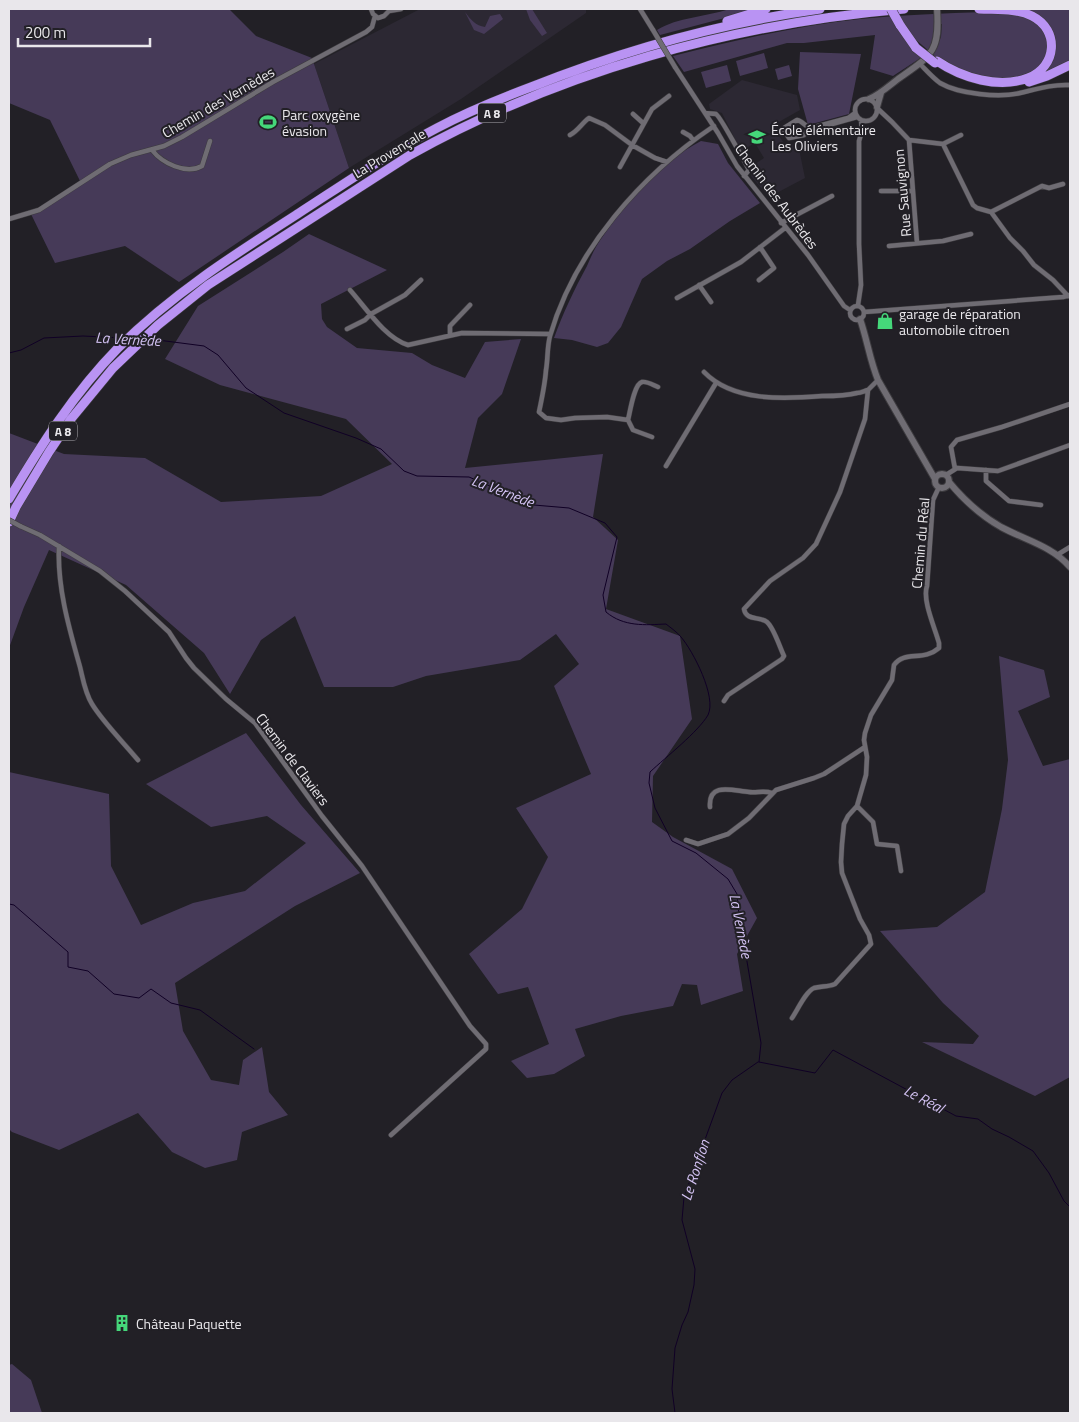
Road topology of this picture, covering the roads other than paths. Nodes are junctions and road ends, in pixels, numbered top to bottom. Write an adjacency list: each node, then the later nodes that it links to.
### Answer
1 (371, 9): 11 (street)
2 (401, 9): 10 (street)
3 (640, 9): 21 (street, Chemin des Aubrèdes, bridge)
4 (766, 9): 12 (highway)
5 (820, 9): 12 (highway, La Provençale / A 8)
6 (892, 9): 13 (highway, bridge)
7 (904, 9): 89 (highway, La Provençale / A 8)
8 (937, 9): 14 (street)
9 (979, 9): 13 (highway)
10 (390, 10): 11 (street)
11 (375, 16): 38 (street, Chemin des Vernèdes)
12 (670, 40): 87 (highway, La Provençale / A 8)
13 (936, 62): 15 (highway)
14 (920, 64): 16 (street); 17 (street)
15 (1070, 65)
16 (1070, 85)
17 (881, 92): 19 (street); 20 (street)
18 (669, 96): 27 (street)
19 (869, 99): 20 (street); 23 (street)
20 (877, 107): 24 (street); 25 (street)
21 (705, 113): 28 (street, Chemin des Aubrèdes); 41 (street)
22 (633, 114): 27 (street)
23 (858, 117): 23 (street); 26 (street); 29 (street)
24 (874, 118): 25 (street); 26 (street)
25 (886, 118): 34 (street)
26 (869, 121): 29 (street)
27 (643, 122): 37 (street)
28 (714, 126): 33 (street); 41 (street, Chemin des Aubrèdes)
29 (862, 131): 62 (street)
30 (683, 132): 33 (street)
31 (961, 135): 36 (street)
32 (570, 136): 37 (street)
33 (693, 140): 39 (street)
34 (909, 140): 36 (street); 44 (street, Rue Sauvignon)
35 (210, 141): 38 (street)
36 (943, 144): 46 (street)
37 (632, 145): 39 (street); 40 (street)
38 (152, 150): 47 (street, Chemin des Vernèdes)
39 (667, 162): 68 (street)
40 (620, 167)
41 (744, 176): 48 (street, Chemin des Aubrèdes)
42 (1063, 184): 46 (street)
43 (881, 191): 44 (street)
44 (912, 191): 51 (street, Rue Sauvignon)
45 (832, 196): 48 (street)
46 (991, 212): 58 (street)
47 (9, 219)
48 (781, 223): 49 (street, Chemin des Aubrèdes)
49 (785, 228): 53 (street); 63 (street, Chemin des Aubrèdes)
50 (972, 234): 51 (street)
51 (917, 243): 52 (street)
52 (889, 246)
53 (760, 247): 55 (street); 56 (street)
54 (421, 280): 65 (street)
55 (759, 280)
56 (699, 285): 59 (street); 60 (street)
57 (350, 290): 65 (street)
58 (1069, 295): 64 (street)
59 (677, 298)
60 (711, 302)
61 (470, 305): 69 (street)
62 (858, 305): 63 (street); 64 (street)
63 (850, 310): 66 (street)
64 (864, 312): 66 (street)
65 (371, 314): 67 (street); 69 (street)
66 (860, 319): 71 (street)
67 (347, 329)
68 (550, 334): 69 (street); 76 (street)
69 (450, 335)
70 (704, 372): 72 (street)
71 (878, 380): 74 (street); 80 (street)
72 (716, 383): 74 (street); 79 (street)
73 (658, 387): 76 (street)
74 (868, 390): 94 (street)
75 (1070, 404): 81 (street)
76 (628, 420): 77 (street)
77 (652, 437)
78 (1070, 445): 82 (street)
79 (666, 466)
80 (929, 467): 83 (street); 84 (street)
81 (955, 469): 82 (street); 83 (street)
82 (986, 470): 88 (street)
83 (945, 477): 84 (street); 85 (street); 86 (street)
84 (935, 479): 85 (street)
85 (941, 488): 86 (street); 95 (street, Chemin du Réal)
86 (958, 495): 92 (street)
87 (9, 499)
88 (1040, 505)
89 (9, 521): 90 (street, Chemin de Claviers, bridge)
90 (58, 546): 96 (street); 103 (street, Chemin de Claviers)
91 (1070, 547): 92 (street)
92 (1057, 554): 93 (street)
93 (1070, 568)
94 (724, 701)
95 (865, 747): 97 (street); 98 (street, Chemin du Réal)
96 (138, 760)
97 (772, 793): 99 (street); 100 (street)
98 (857, 806): 101 (street); 102 (street, Chemin du Réal)
99 (710, 807)
100 (686, 840)
101 (901, 872)
102 (792, 1018)
103 (391, 1135)

